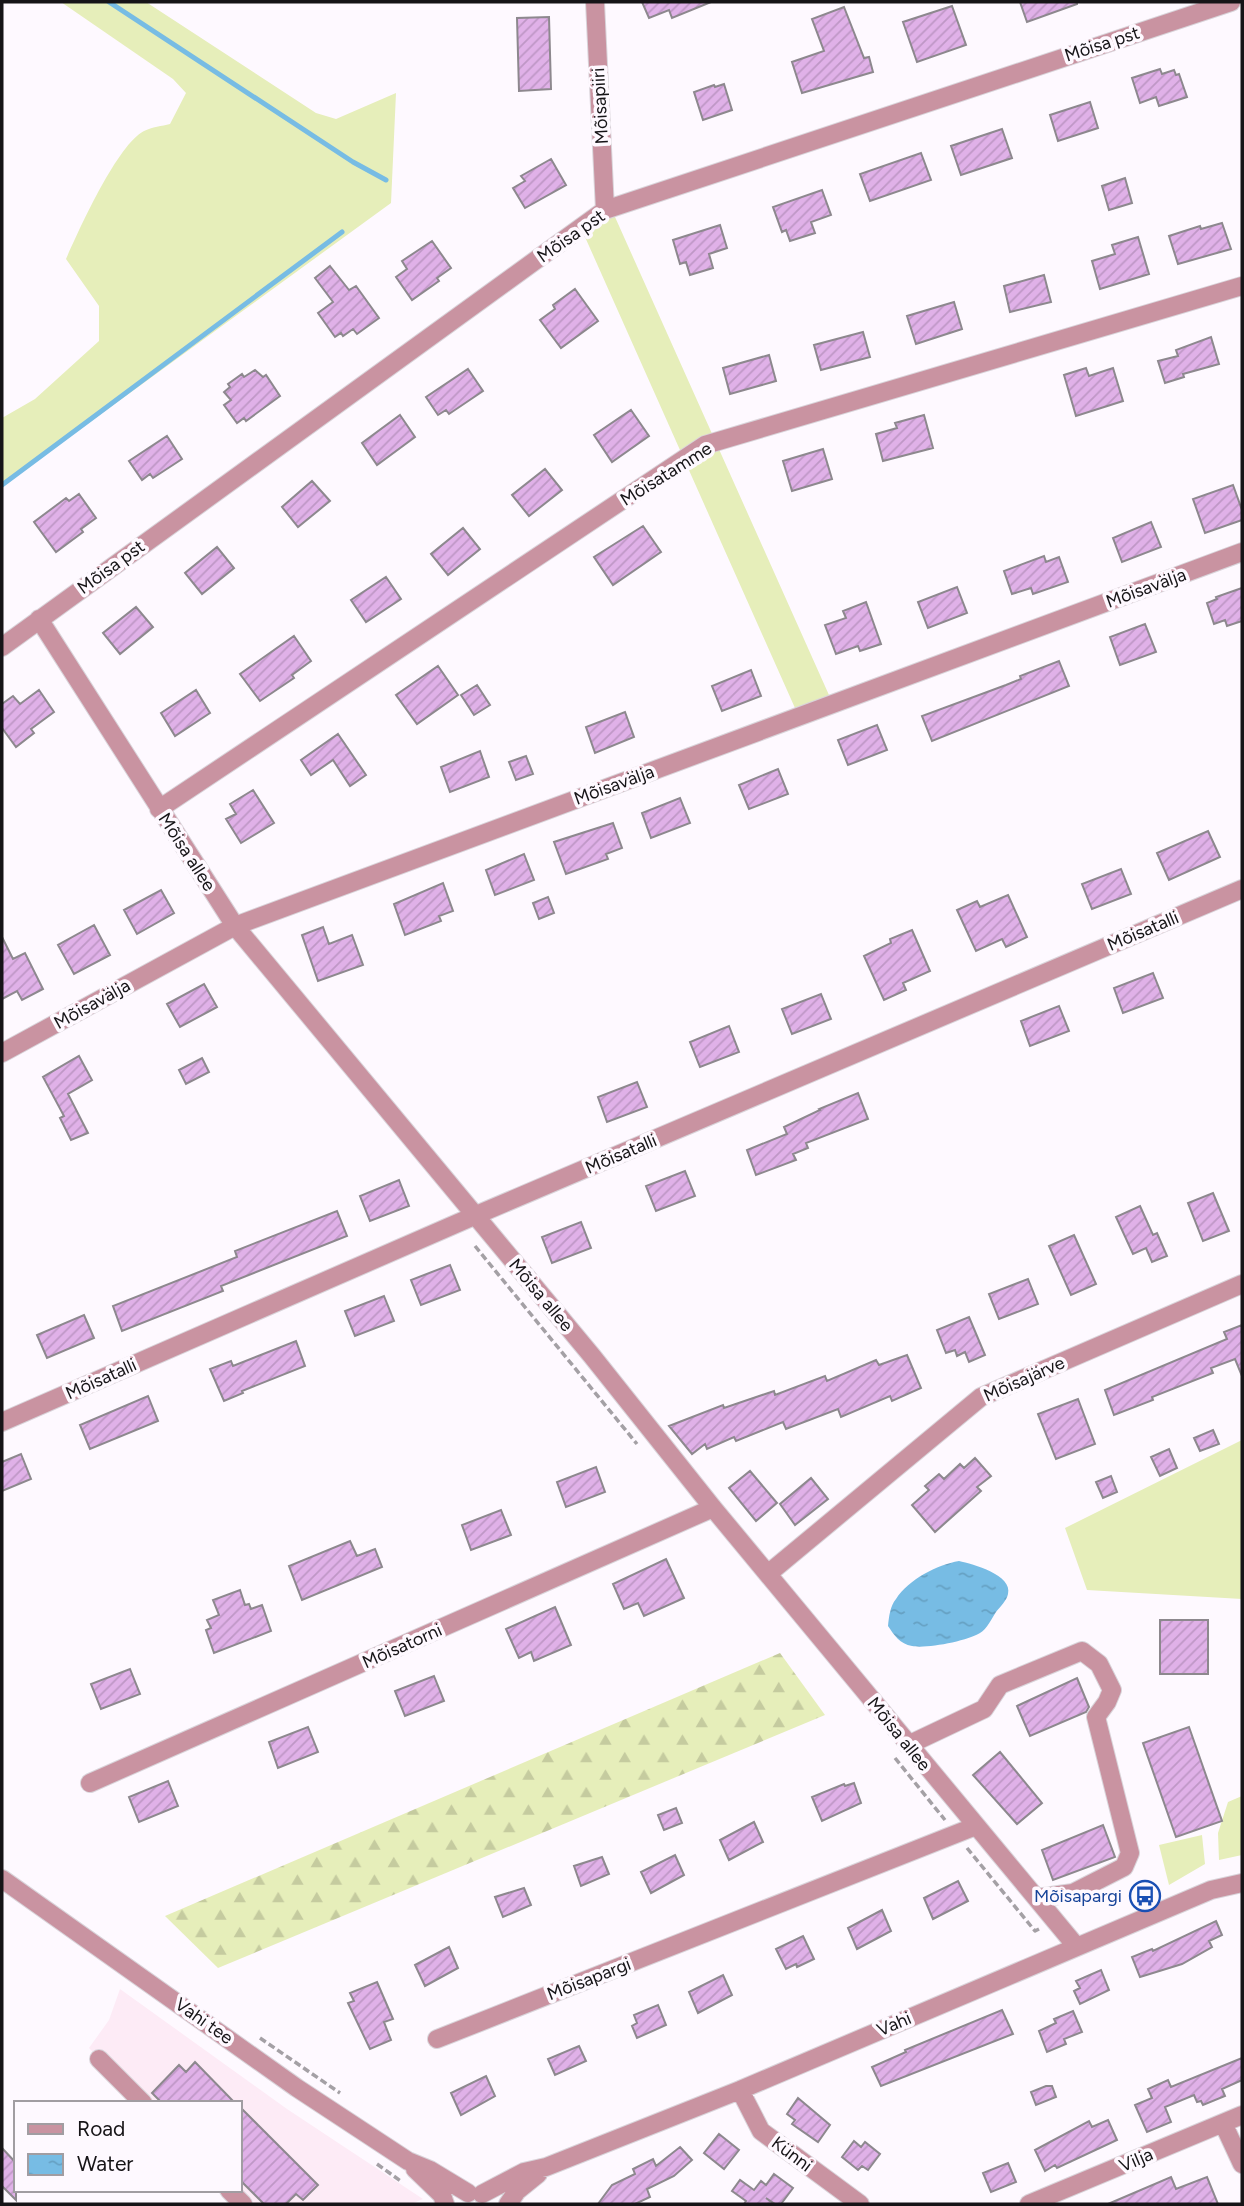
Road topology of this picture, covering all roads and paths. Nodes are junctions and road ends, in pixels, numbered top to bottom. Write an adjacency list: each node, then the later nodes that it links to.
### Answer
1 (596, 2): 3 (street, Mõisapiiri)
2 (1230, 2): 3 (street, Mõisa pst)
3 (605, 209): 6 (street, Mõisa pst)
4 (1242, 286): 8 (street, Mõisatamme)
5 (1242, 552): 10 (street, Mõisavälja)
6 (39, 619): 7 (street, Mõisa pst); 8 (street, Mõisa allee)
7 (2, 647)
8 (159, 809): 10 (street, Mõisa allee)
9 (1242, 889): 12 (street, Mõisatalli)
10 (235, 926): 11 (street, Mõisavälja); 12 (street, Mõisa allee)
11 (2, 1053)
12 (474, 1216): 14 (street, Mõisatalli); 15 (street, Mõisa allee)
13 (1242, 1284): 16 (street, Mõisajärve)
14 (2, 1422)
15 (713, 1508): 16 (street, Mõisa allee); 18 (street, Mõisatorni)
16 (769, 1573): 17 (street, Mõisa allee)
17 (908, 1745): 19 (street, Mõisa allee); 22 (street)
18 (90, 1783)
19 (976, 1826): 22 (street, Mõisa allee); 24 (street, Mõisapargi)
20 (2, 1879): 30 (street, Vahi tee)
21 (1242, 1883): 23 (street, Vahi)
22 (1037, 1898): 23 (street, Mõisa allee)
23 (1076, 1946): 26 (street, Vahi)
24 (437, 2039)
25 (99, 2059): 27 (street)
26 (740, 2090): 32 (street, Vahi); 37 (street, Künni)
27 (141, 2101)
28 (1242, 2115): 29 (street, Vilja)
29 (1223, 2123): 31 (street); 38 (street, Vilja)
30 (408, 2161): 33 (street, Vahi tee); 34 (street, Vahi tee)
31 (1242, 2164)
32 (546, 2167): 33 (street, Vahi); 36 (street, Vahi)
33 (482, 2197): 35 (street, Vahi)
34 (445, 2204)
35 (452, 2204)
36 (508, 2204)
37 (860, 2204)
38 (1029, 2204)

